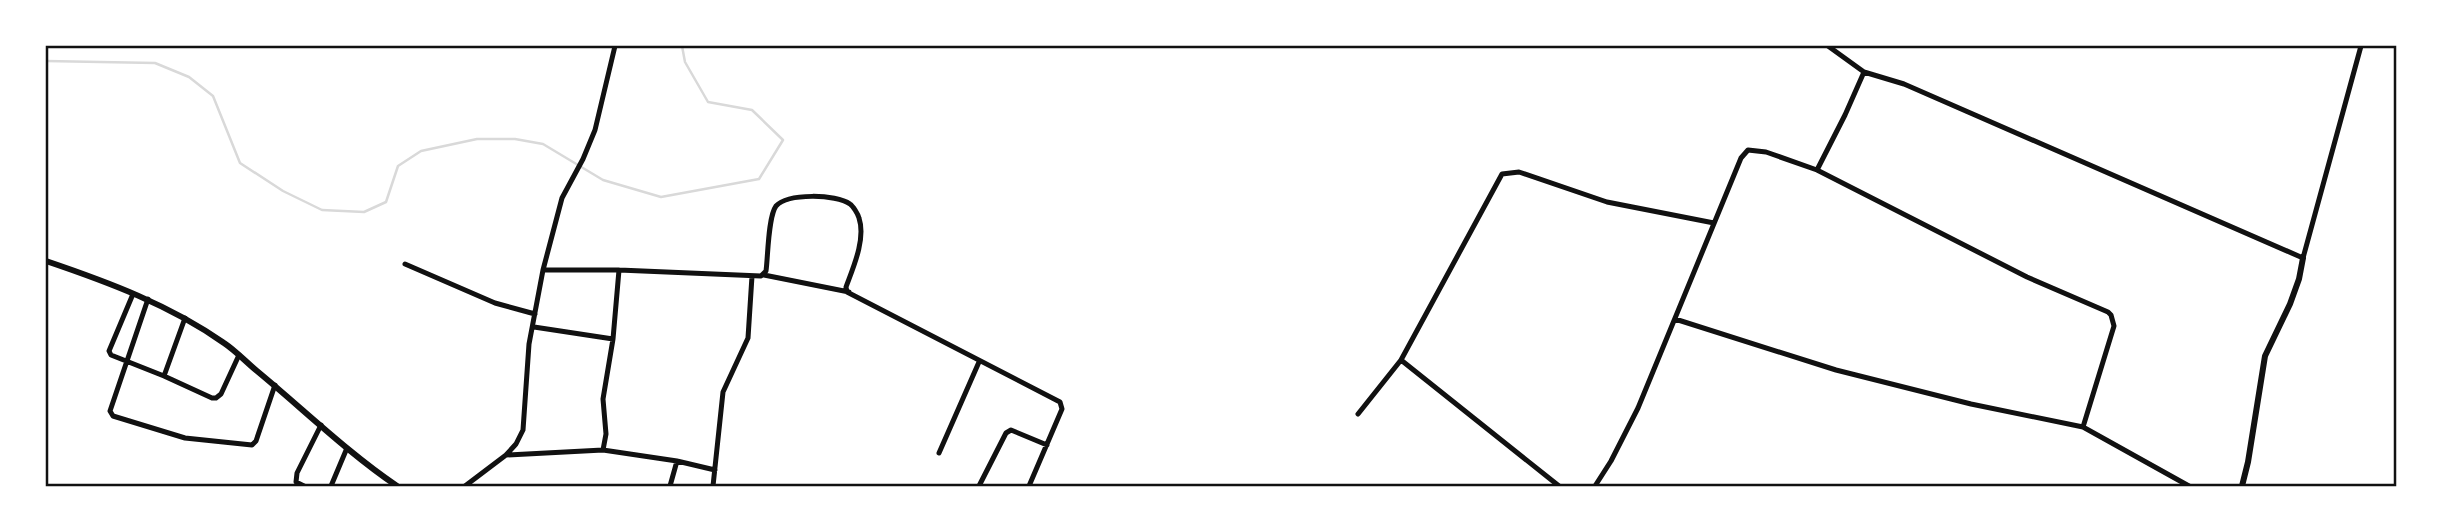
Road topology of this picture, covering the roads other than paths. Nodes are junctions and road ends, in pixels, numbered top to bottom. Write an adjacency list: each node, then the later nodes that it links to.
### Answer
1 (615, 46): 10 (street)
2 (1828, 46): 4 (street)
3 (2361, 46): 7 (street)
4 (1864, 72): 5 (street); 7 (street)
5 (1817, 170): 6 (street); 30 (street)
6 (1714, 223): 19 (street); 24 (street)
7 (2303, 258): 49 (street)
8 (46, 261): 15 (street)
9 (405, 264): 17 (street)
10 (543, 270): 11 (street); 17 (street)
11 (619, 270): 13 (street); 21 (street)
12 (764, 275): 13 (street); 14 (street); 14 (street)
13 (752, 276): 37 (street)
14 (849, 292): 25 (street)
15 (133, 294): 16 (street); 23 (street)
16 (148, 299): 18 (street); 23 (street)
17 (535, 314): 20 (street)
18 (185, 318): 22 (street); 26 (street)
19 (1675, 319): 30 (street); 47 (street)
20 (534, 327): 21 (street); 35 (street)
21 (613, 339): 33 (street)
22 (239, 355): 26 (street); 27 (street)
23 (126, 360): 26 (street); 27 (street)
24 (1401, 360): 28 (street); 46 (street)
25 (979, 362): 31 (street); 34 (street)
26 (164, 376)
27 (275, 385): 29 (street)
28 (1358, 414)
29 (321, 425): 32 (street); 38 (street)
30 (2082, 427): 48 (street)
31 (1047, 445): 44 (street); 45 (street)
32 (347, 448): 39 (street); 40 (street)
33 (603, 450): 35 (street); 36 (street)
34 (939, 453)
35 (506, 455): 41 (street)
36 (677, 461): 37 (street); 42 (street)
37 (715, 470): 43 (street)
38 (304, 486)
39 (331, 486)
40 (395, 486)
41 (466, 486)
42 (670, 486)
43 (713, 486)
44 (979, 486)
45 (1029, 486)
46 (1559, 486)
47 (1595, 486)
48 (2189, 486)
49 (2242, 486)

